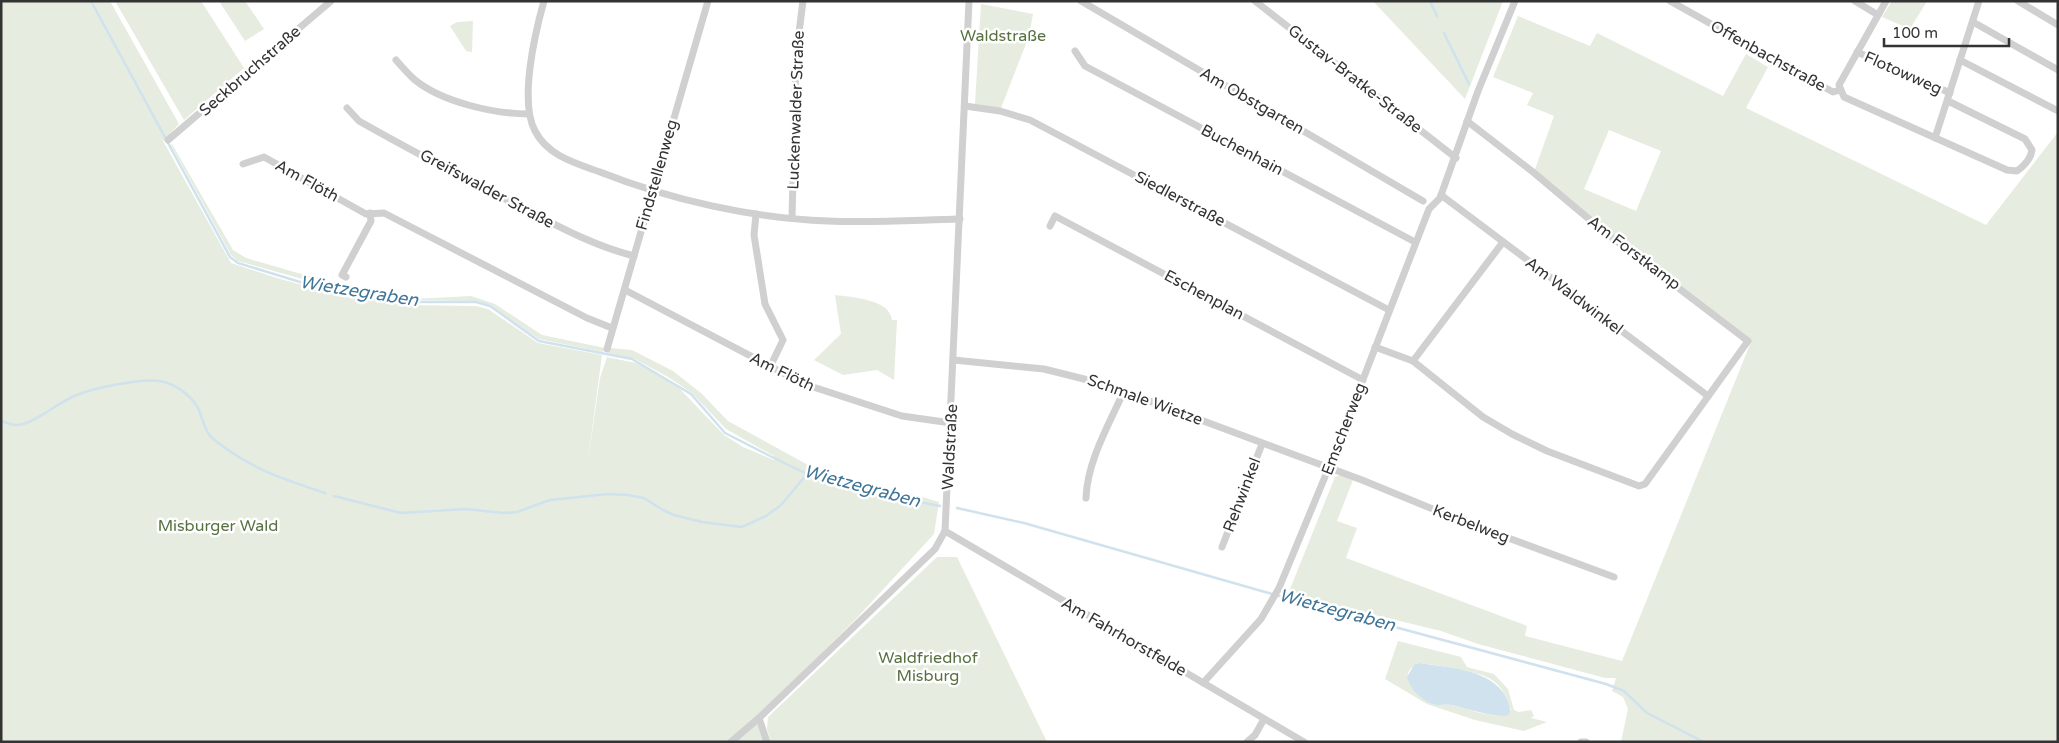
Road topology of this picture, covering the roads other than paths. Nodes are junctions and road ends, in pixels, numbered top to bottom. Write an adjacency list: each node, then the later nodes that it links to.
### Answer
1 (331, 1): 31 (street, Seckbruchstraße)
2 (544, 1): 28 (street)
3 (708, 1): 34 (street, Findstellenweg)
4 (803, 1): 39 (street, Luckenwalder Straße)
5 (969, 1): 25 (street, Waldstraße)
6 (1081, 1): 36 (street, Am Obstgarten)
7 (1255, 1): 32 (street, Gustav-Bratke-Straße)
8 (1515, 1): 29 (street)
9 (1670, 1): 22 (street, Offenbachstraße)
10 (1854, 1): 14 (street)
11 (1886, 1): 14 (street)
12 (1979, 1): 15 (street)
13 (2018, 1): 16 (street)
14 (1878, 15): 18 (street)
15 (1973, 22): 20 (street); 21 (street)
16 (2058, 25)
17 (1075, 51): 42 (street, Buchenhain)
18 (1857, 52): 22 (street); 23 (street, Flotowweg)
19 (396, 60): 28 (street)
20 (1960, 60): 23 (street); 27 (street)
21 (2058, 70)
22 (1840, 90): 30 (street, Offenbachstraße)
23 (1950, 93): 24 (street)
24 (1948, 101): 30 (street); 30 (street, Offenbachstraße)
25 (965, 106): 40 (street, Waldstraße); 47 (street, Siedlerstraße)
26 (347, 108): 44 (street, Greifswalder Straße)
27 (2058, 112)
28 (529, 114): 34 (street)
29 (1467, 121): 32 (street); 56 (street, Am Forstkamp)
30 (1935, 138)
31 (168, 140)
32 (1456, 158): 35 (street, Emscherweg)
33 (243, 164): 37 (street, Am Flöth)
34 (652, 190): 38 (street); 44 (street, Findstellenweg)
35 (1441, 195): 42 (street, Emscherweg); 43 (street, Am Waldwinkel)
36 (1423, 201)
37 (370, 213): 45 (street); 48 (street, Am Flöth)
38 (756, 214): 39 (street); 53 (street)
39 (792, 218): 40 (street)
40 (960, 218): 51 (street, Waldstraße)
41 (1050, 226): 54 (street, Eschenplan)
42 (1415, 242): 47 (street, Emscherweg)
43 (1503, 242): 52 (street); 56 (street, Am Waldwinkel)
44 (634, 256): 46 (street, Findstellenweg)
45 (346, 277)
46 (625, 290): 48 (street, Findstellenweg); 53 (street, Am Flöth)
47 (1389, 310): 49 (street, Emscherweg)
48 (612, 328): 50 (street, Findstellenweg)
49 (1376, 347): 52 (street); 54 (street, Emscherweg)
50 (607, 349)
51 (954, 360): 55 (street, Schmale Wietze); 57 (street, Waldstraße)
52 (1413, 361): 56 (street)
53 (770, 367): 57 (street, Am Flöth)
54 (1363, 380): 59 (street, Emscherweg)
55 (1124, 391): 58 (street, Schmale Wietze); 60 (street)
56 (1708, 396)
57 (951, 423): 61 (street, Waldstraße)
58 (1262, 444): 59 (street, Schmale Wietze); 62 (street, Rehwinkel)
59 (1329, 468): 63 (street, Kerbelweg); 64 (street, Emscherweg)
60 (1086, 498)
61 (945, 531): 64 (street, Am Fahrhorstfelde); 65 (street, Waldstraße)
62 (1222, 547)
63 (1614, 577)
64 (1203, 683): 66 (street, Am Fahrhorstfelde)
65 (759, 718): 67 (street, Waldstraße); 68 (street)
66 (1264, 718): 69 (street); 70 (street, Am Fahrhorstfelde)
67 (731, 742)
68 (767, 742)
69 (1247, 742)
70 (1304, 742)
71 (1581, 742): 72 (street)
72 (1586, 742)

